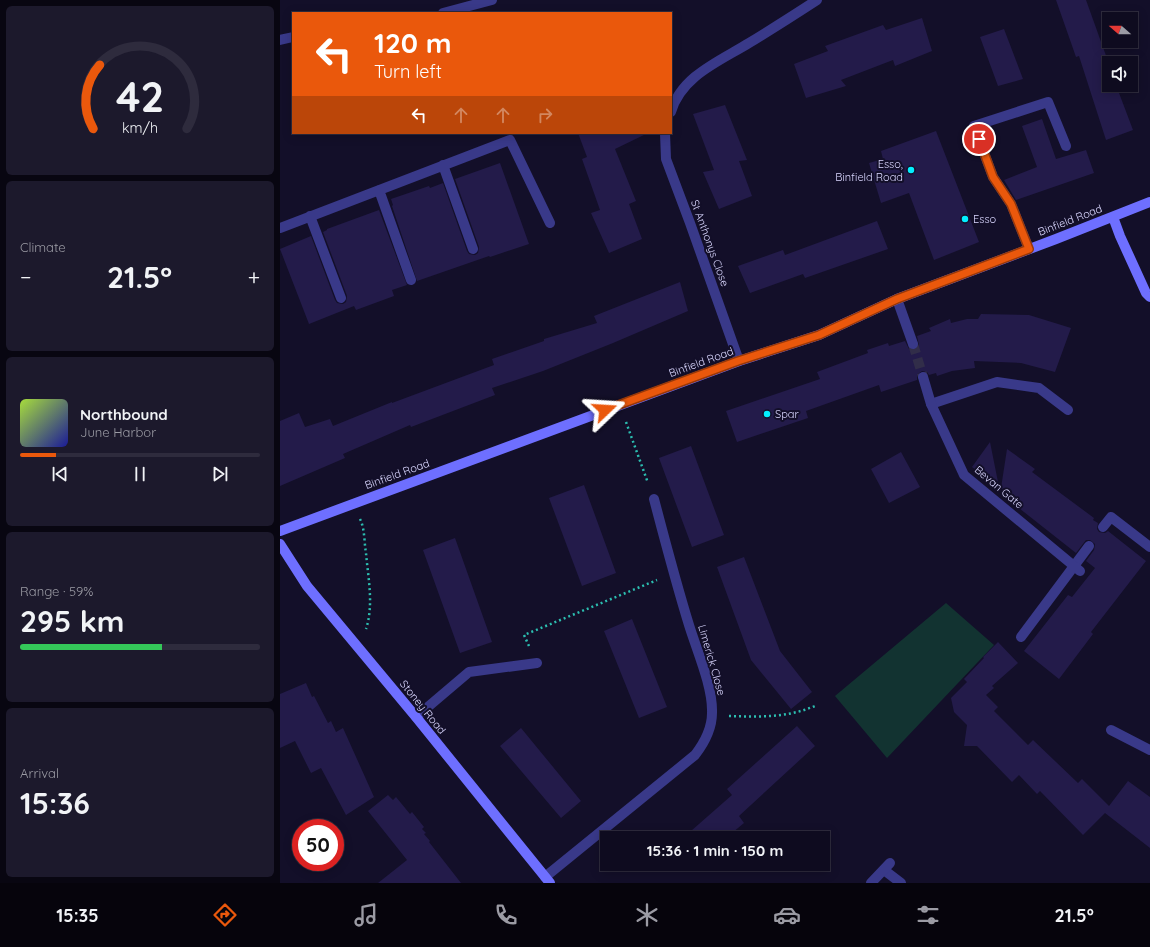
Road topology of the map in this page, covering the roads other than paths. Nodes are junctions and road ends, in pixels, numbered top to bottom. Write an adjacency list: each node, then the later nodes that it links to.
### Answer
1 (492, 0): 3 (street)
2 (817, 0): 6 (street)
3 (447, 12)
4 (292, 37): 5 (street)
5 (280, 40)
6 (672, 109)
7 (665, 134): 23 (street, St Anthonys Close)
8 (1066, 146): 17 (street)
9 (443, 166): 10 (street); 14 (street); 16 (street)
10 (379, 190): 12 (street); 18 (street)
11 (1150, 202): 13 (main road, Binfield Road)
12 (310, 216): 15 (street); 20 (street)
13 (1113, 217): 17 (main road, Binfield Road); 19 (main road)
14 (550, 223)
15 (280, 228)
16 (473, 249)
17 (1029, 249): 21 (main road, Binfield Road)
18 (411, 280)
19 (1150, 297)
20 (341, 298)
21 (897, 299): 22 (street); 23 (main road, Binfield Road)
22 (913, 344)
23 (738, 361): 29 (main road, Binfield Road)
24 (924, 377): 25 (street, Bevan Gate)
25 (931, 404): 26 (street); 33 (street, Bevan Gate)
26 (1068, 410)
27 (654, 499): 39 (street, Limerick Close)
28 (1103, 527): 32 (street)
29 (280, 531)
30 (280, 544): 36 (main road, Stoney Road)
31 (1089, 546): 33 (street)
32 (1150, 547)
33 (1077, 568): 34 (street)
34 (1021, 637)
35 (537, 663): 36 (street)
36 (416, 718): 39 (main road, Stoney Road)
37 (1111, 730): 38 (street)
38 (1150, 750)
39 (547, 880)
40 (871, 883): 41 (street)
41 (901, 883)

